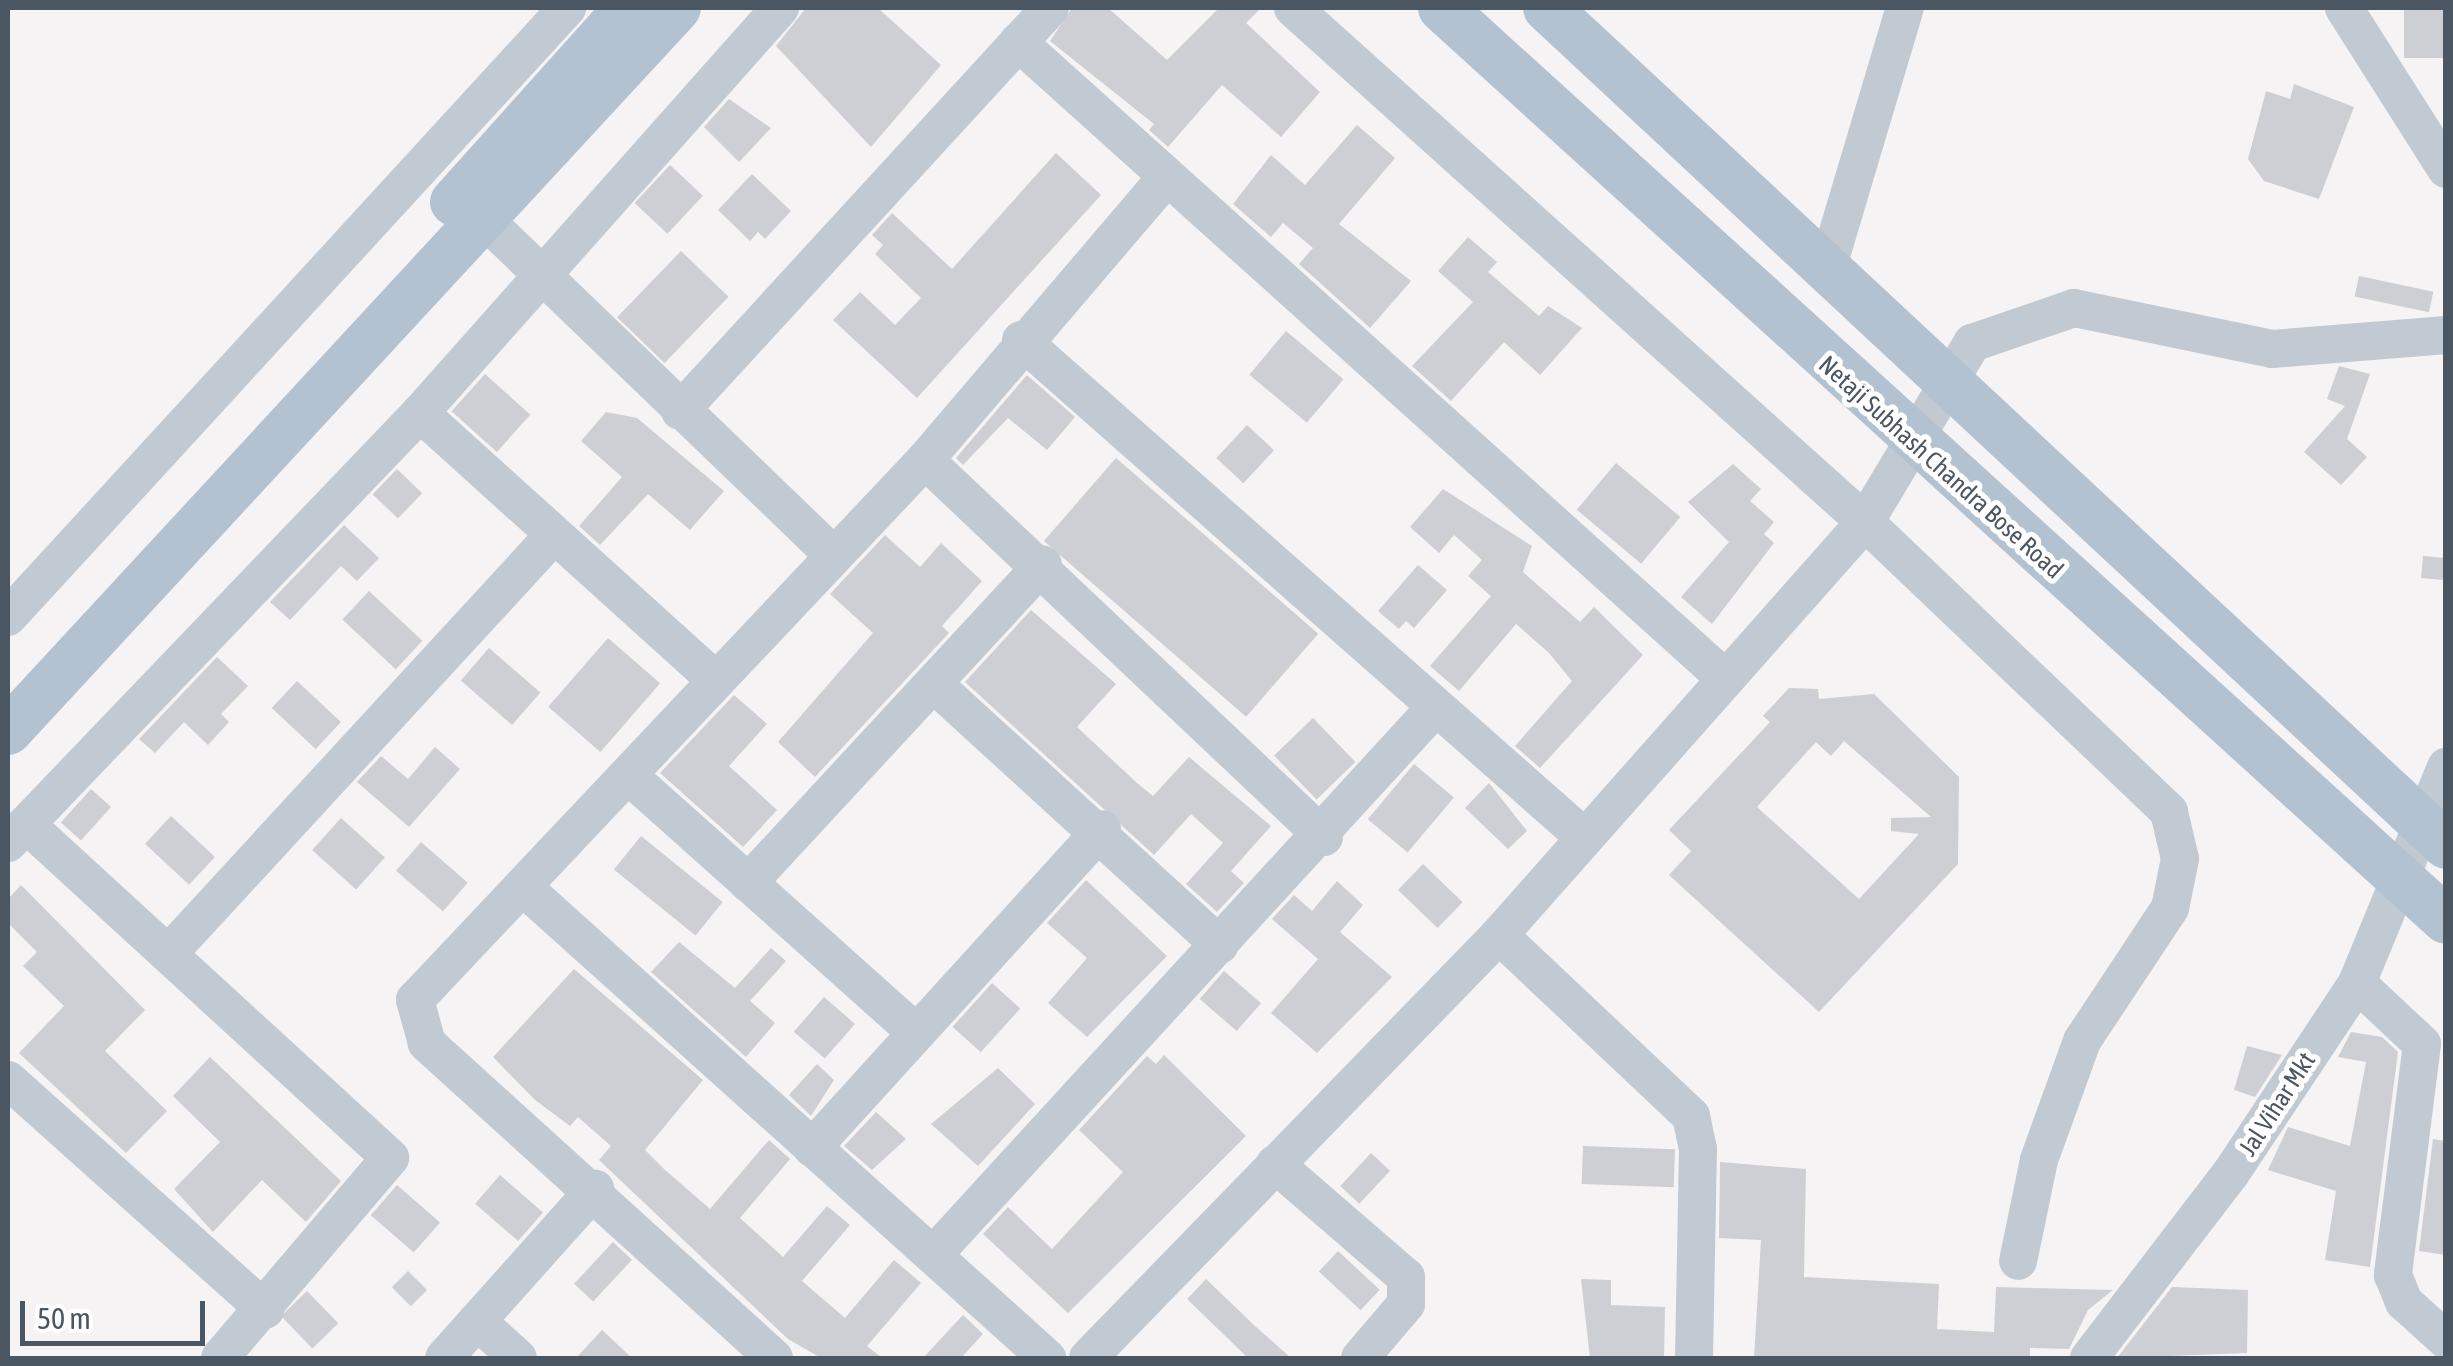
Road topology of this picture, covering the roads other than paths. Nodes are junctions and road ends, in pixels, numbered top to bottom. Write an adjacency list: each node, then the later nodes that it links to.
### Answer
1 (567, 8): 29 (street)
2 (628, 8): 33 (main road)
3 (677, 8): 15 (main road)
4 (780, 8): 17 (street)
5 (1050, 8): 11 (street)
6 (1294, 8): 25 (street)
7 (1442, 8): 23 (main road, Netaji Subhash Chandra Bose Road)
8 (1547, 8): 16 (main road)
9 (1905, 8): 16 (street)
10 (2341, 10): 12 (street)
11 (1018, 42): 14 (street); 21 (street)
12 (2430, 125): 13 (street)
13 (2446, 169)
14 (1164, 180): 19 (street); 31 (street)
15 (483, 218): 17 (street); 35 (main road)
16 (1827, 268): 20 (main road)
17 (536, 274): 21 (street); 22 (street)
18 (2446, 335): 20 (street)
19 (1022, 340): 24 (street); 34 (street)
20 (1946, 381): 23 (street); 40 (main road)
21 (680, 411): 27 (street)
22 (420, 413): 26 (street); 39 (street)
23 (1917, 448): 25 (street); 43 (main road, Netaji Subhash Chandra Bose Road)
24 (925, 460): 27 (street); 28 (street)
25 (1865, 522): 31 (street); 57 (street)
26 (553, 536): 30 (street); 49 (street)
27 (830, 552): 30 (street)
28 (1043, 564): 32 (street); 41 (street)
29 (8, 617)
30 (714, 679): 37 (street)
31 (1726, 679): 42 (street)
32 (936, 686): 38 (street); 44 (street)
33 (8, 693)
34 (1432, 710): 41 (street); 42 (street)
35 (8, 731)
36 (2446, 766): 40 (street, Jal Vihar Mkt)
37 (628, 775): 44 (street); 45 (street)
38 (1102, 829): 48 (street); 51 (street)
39 (17, 833): 49 (street)
40 (2435, 836): 43 (street, Jal Vihar Mkt)
41 (1324, 837): 48 (street)
42 (1585, 838): 47 (street)
43 (2398, 878): 46 (main road, Netaji Subhash Chandra Bose Road); 50 (street, Jal Vihar Mkt)
44 (748, 883): 51 (street)
45 (523, 886): 53 (street); 55 (street)
46 (2446, 920)
47 (1498, 935): 54 (street); 68 (street)
48 (1220, 945): 56 (street)
49 (168, 954): 58 (street)
50 (2356, 983): 60 (street); 69 (street, Jal Vihar Mkt)
51 (917, 1033): 53 (street)
52 (15, 1102): 58 (street)
53 (812, 1148): 56 (street)
54 (1275, 1164): 61 (street); 67 (street)
55 (594, 1190): 59 (street); 65 (street)
56 (935, 1253): 66 (street)
57 (2018, 1261)
58 (264, 1310): 62 (street)
59 (477, 1322): 63 (street); 64 (street)
60 (2446, 1340)
61 (1378, 1353)
62 (220, 1358)
63 (444, 1358)
64 (518, 1358)
65 (774, 1358)
66 (1047, 1358)
67 (1088, 1358)
68 (1694, 1358)
69 (2090, 1358)

